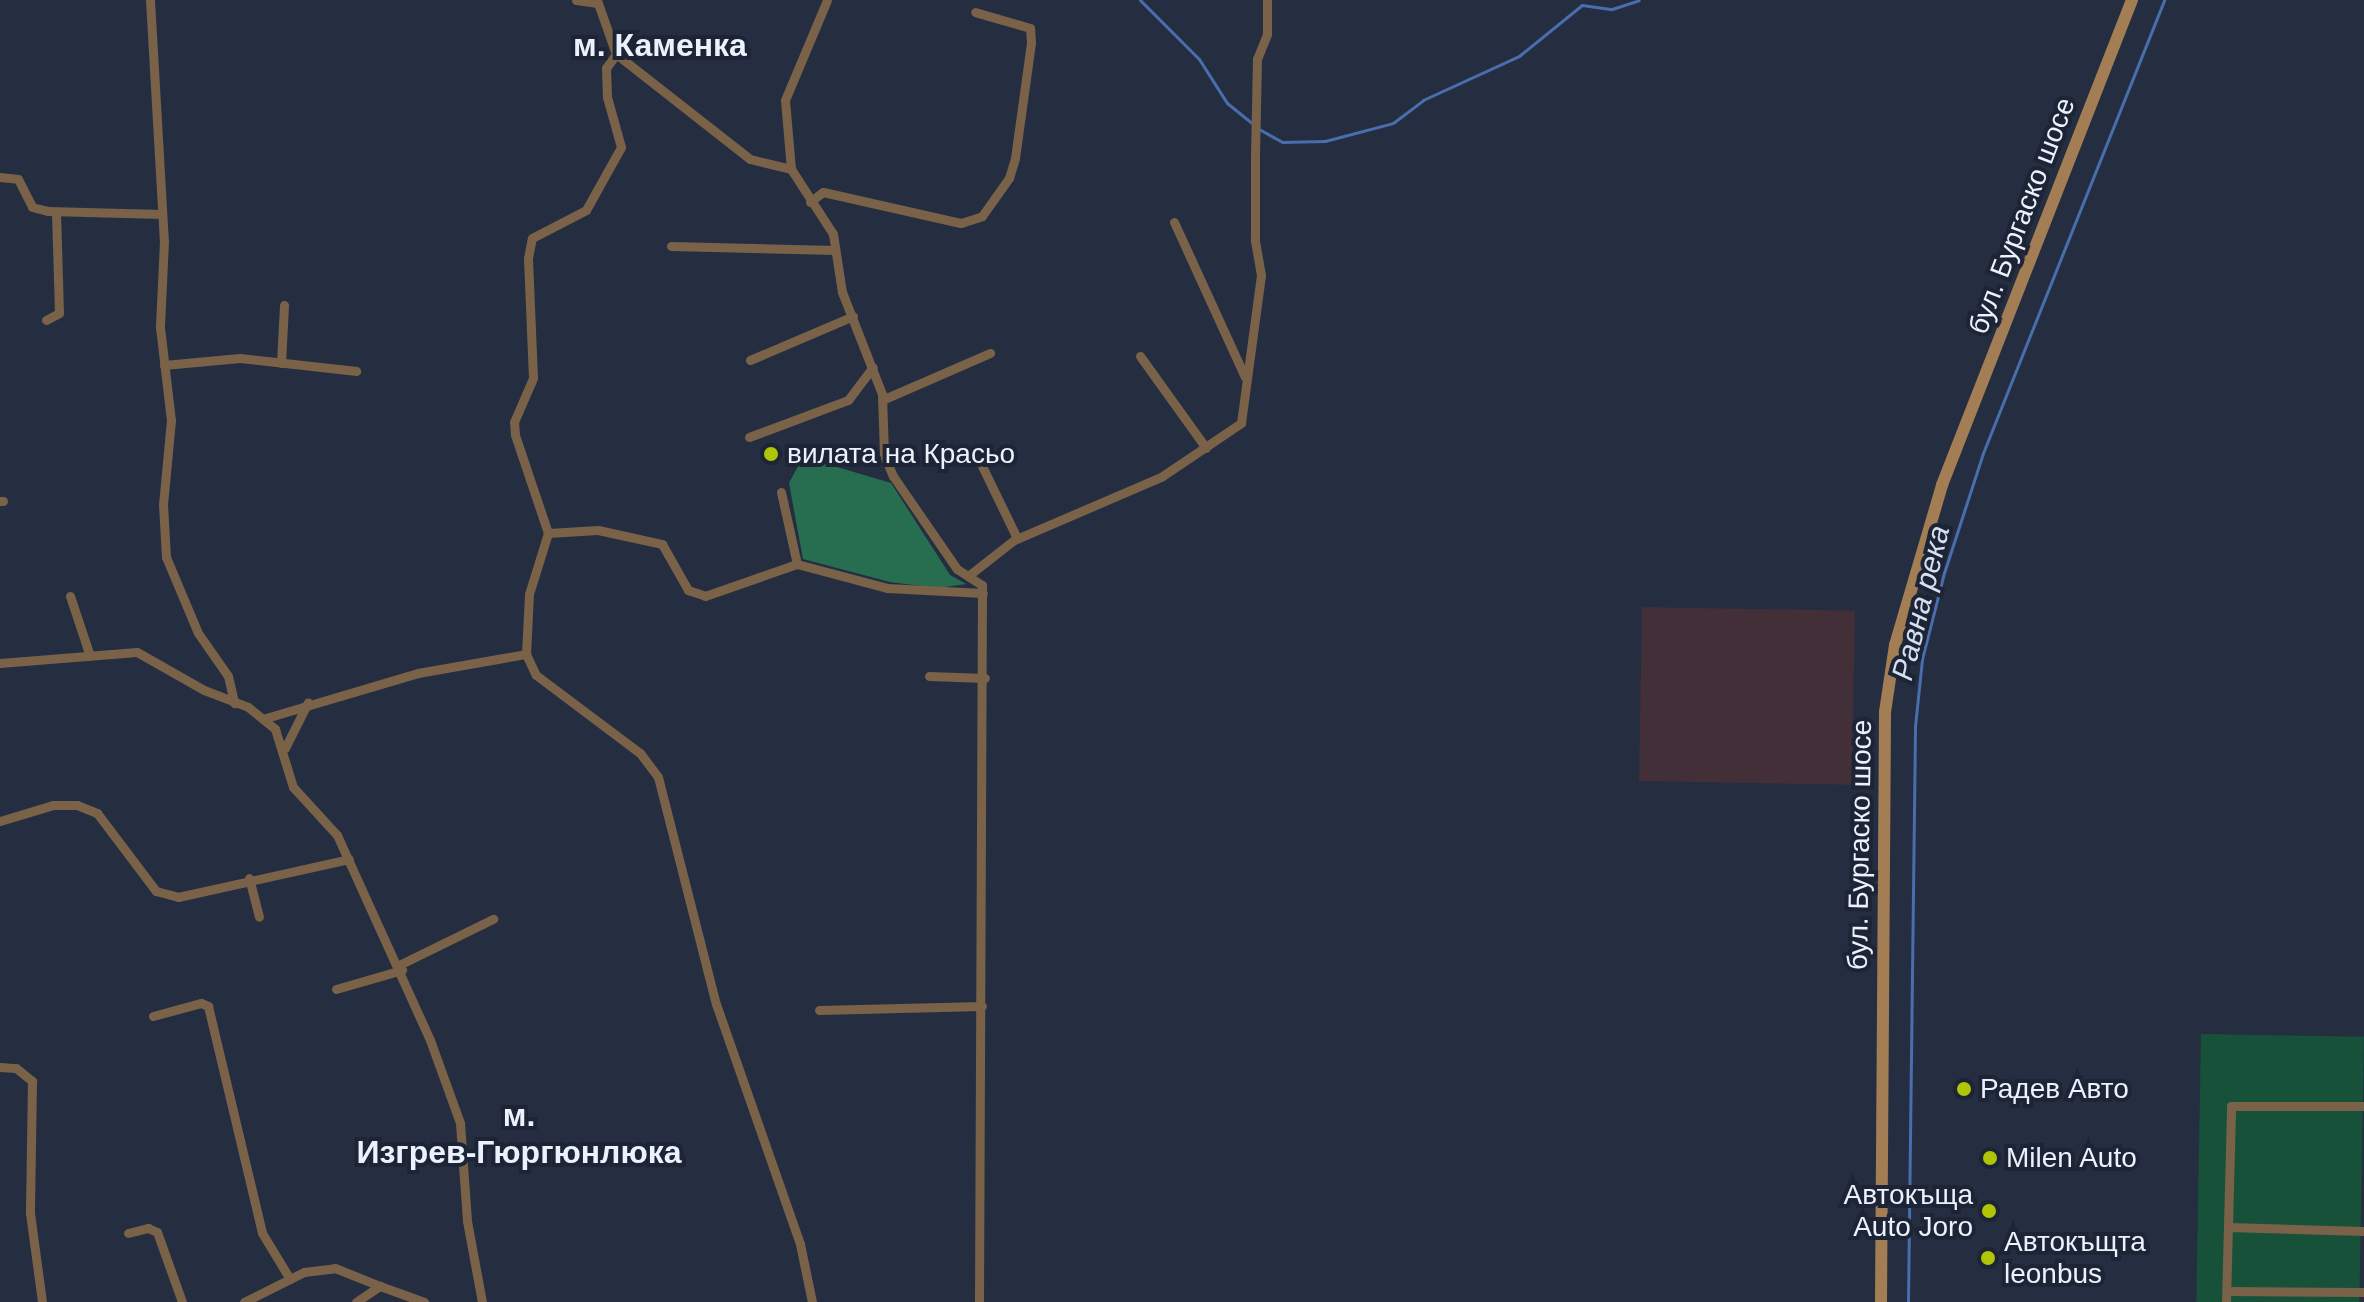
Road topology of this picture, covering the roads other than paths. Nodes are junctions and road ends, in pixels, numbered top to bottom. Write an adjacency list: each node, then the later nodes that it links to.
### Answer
1 (150, 0): 13 (street)
2 (576, 0): 6 (street)
3 (827, 0): 9 (street)
4 (1267, 0): 27 (street)
5 (2132, 0): 67 (main road, бул. Бургаско шосе)
6 (598, 2): 8 (street)
7 (975, 12): 11 (street)
8 (616, 54): 9 (street); 33 (street)
9 (791, 169): 11 (street)
10 (0, 177): 12 (street)
11 (810, 202): 16 (street)
12 (56, 212): 13 (street); 19 (street)
13 (162, 214): 24 (street)
14 (1174, 222): 27 (street)
15 (671, 246): 16 (street)
16 (835, 250): 18 (street)
17 (284, 305): 23 (street)
18 (853, 316): 22 (street); 25 (street)
19 (46, 320)
20 (990, 353): 28 (street)
21 (1140, 356): 30 (street)
22 (750, 360)
23 (281, 363): 24 (street); 26 (street)
24 (164, 365): 45 (street)
25 (873, 367): 28 (street); 29 (street)
26 (356, 371)
27 (1245, 377): 30 (street)
28 (882, 400): 36 (street)
29 (749, 437)
30 (1206, 448): 34 (street)
31 (982, 466): 34 (street)
32 (781, 492): 35 (street)
33 (548, 533): 35 (street); 39 (street)
34 (1017, 538): 36 (street)
35 (797, 564): 37 (street)
36 (968, 576): 37 (street)
37 (983, 593): 43 (street)
38 (70, 596): 40 (street)
39 (526, 654): 44 (street); 74 (street)
40 (90, 656): 41 (street); 45 (street)
41 (0, 663)
42 (929, 676): 43 (street)
43 (985, 678): 55 (street)
44 (308, 702): 46 (street); 47 (street)
45 (234, 703): 46 (street)
46 (266, 718): 47 (street)
47 (285, 748): 49 (street)
48 (0, 821): 50 (street)
49 (349, 859): 50 (street); 53 (street)
50 (249, 878): 51 (street)
51 (259, 917)
52 (493, 919): 53 (street)
53 (401, 968): 54 (street); 73 (street)
54 (336, 989)
55 (982, 1006): 56 (street); 75 (street)
56 (819, 1010)
57 (153, 1016): 63 (street)
58 (0, 1067): 68 (street)
59 (2364, 1106): 60 (street)
60 (2228, 1227): 61 (street); 65 (street)
61 (2364, 1231)
62 (128, 1233): 69 (street)
63 (290, 1279): 64 (street); 70 (street)
64 (380, 1286): 71 (street); 72 (street)
65 (2227, 1291): 66 (street); 76 (street)
66 (2364, 1292)
67 (1880, 1298)
68 (42, 1302)
69 (182, 1302)
70 (244, 1302)
71 (356, 1302)
72 (424, 1302)
73 (482, 1302)
74 (812, 1302)
75 (979, 1302)
76 (2226, 1302)

